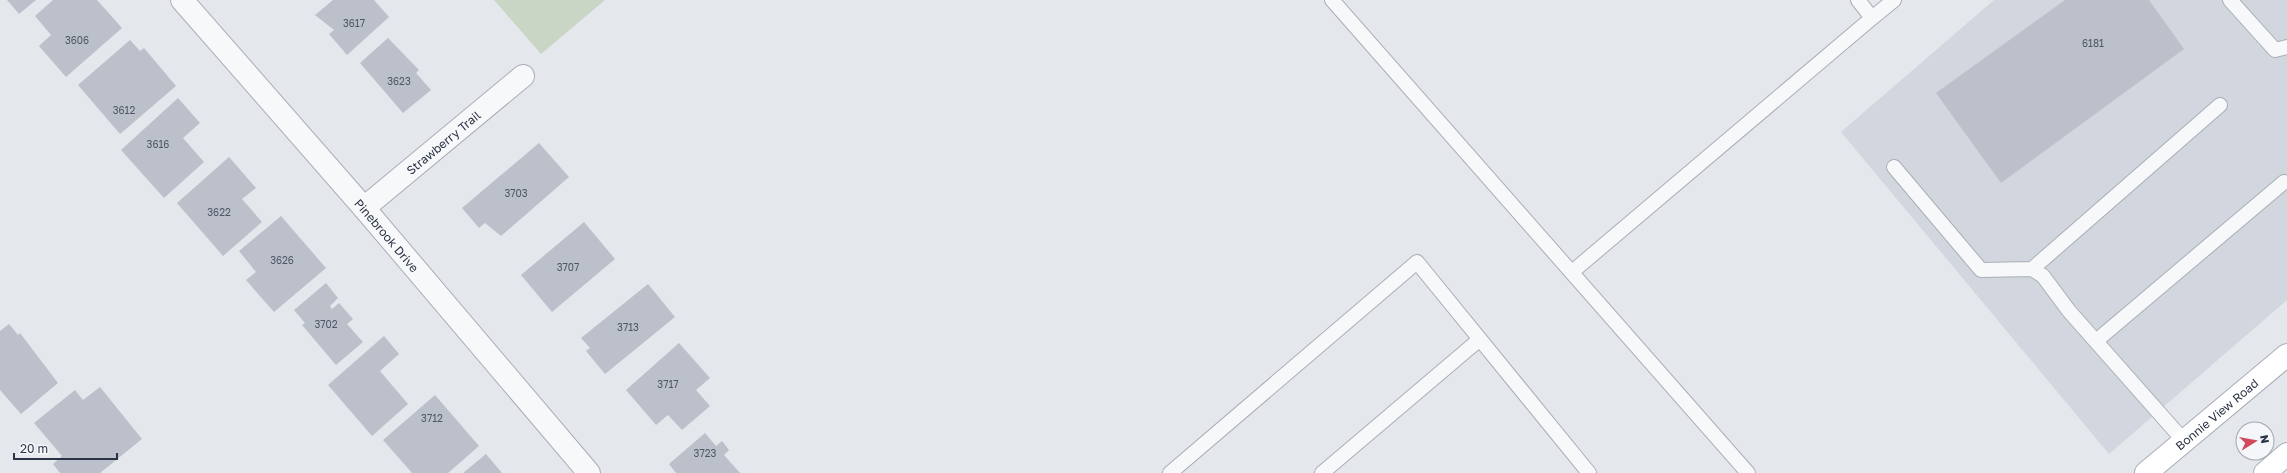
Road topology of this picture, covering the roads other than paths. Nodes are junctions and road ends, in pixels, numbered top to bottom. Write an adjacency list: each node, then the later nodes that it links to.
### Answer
1 (182, 0): 12 (street, Pinebrook Drive)
2 (1332, 0): 14 (lane)
3 (1858, 0): 6 (lane)
4 (1894, 0): 6 (lane)
5 (2230, 0): 7 (lane)
6 (1872, 18): 14 (lane)
7 (2287, 47)
8 (523, 76): 12 (street, Strawberry Trail)
9 (2220, 105): 13 (lane)
10 (1894, 167): 13 (lane)
11 (2284, 182): 16 (lane)
12 (364, 208): 20 (street, Pinebrook Drive)
13 (2032, 269): 16 (lane)
14 (1572, 272): 24 (lane)
15 (1480, 339): 21 (lane); 22 (lane); 23 (lane)
16 (2096, 341): 18 (lane)
17 (2287, 355): 18 (main road, Bonnie View Road)
18 (2184, 441): 25 (main road, Bonnie View Road)
19 (2287, 454): 26 (main road)
20 (589, 473)
21 (1170, 473)
22 (1322, 473)
23 (1589, 473)
24 (1748, 473)
25 (2146, 473)
26 (2265, 473)

